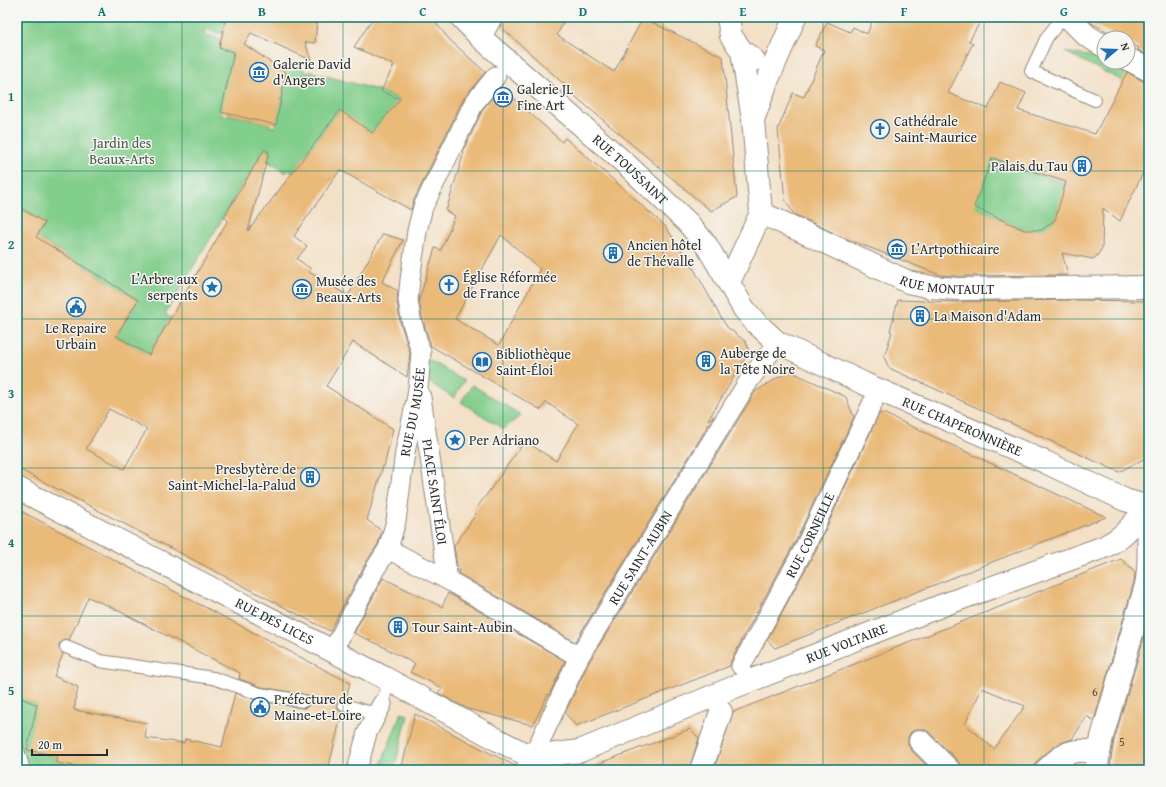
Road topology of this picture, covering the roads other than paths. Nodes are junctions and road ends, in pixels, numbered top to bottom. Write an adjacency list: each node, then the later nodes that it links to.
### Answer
1 (461, 17): 7 (street, RUE TOUSSAINT)
2 (491, 17): 7 (street)
3 (728, 17): 9 (street)
4 (795, 17): 10 (street)
5 (1064, 17): 14 (lane)
6 (1068, 17): 8 (street)
7 (480, 37): 17 (street, RUE TOUSSAINT)
8 (1096, 41)
9 (742, 51): 10 (street); 15 (street)
10 (776, 60): 15 (street)
11 (1136, 63): 12 (street)
12 (1149, 70)
13 (496, 76): 20 (street, RUE DU MUSÉE)
14 (1095, 100)
15 (753, 120): 16 (street)
16 (761, 213): 17 (street); 18 (street, RUE MONTAULT)
17 (729, 282): 19 (street, RUE TOUSSAINT)
18 (1149, 287)
19 (773, 348): 23 (street, RUE CHAPERONNIÈRE); 29 (street, RUE SAINT-AUBIN)
20 (419, 379): 25 (street, RUE DU MUSÉE); 26 (street, PLACE SAINT ÉLOI)
21 (873, 402): 30 (street, RUE CORNEILLE)
22 (17, 488): 31 (street, RUE DES LICES)
23 (1149, 507): 39 (street, RUE VOLTAIRE)
24 (1149, 512): 38 (street)
25 (388, 548): 26 (street); 27 (street, RUE DU MUSÉE)
26 (448, 580): 29 (street)
27 (339, 639)
28 (66, 647): 32 (lane)
29 (578, 656): 39 (street, RUE SAINT-AUBIN)
30 (742, 666)
31 (389, 680): 33 (lane); 39 (street, RUE DES LICES)
32 (303, 701)
33 (382, 704): 34 (lane); 41 (street)
34 (344, 705)
35 (721, 712): 42 (street)
36 (920, 741): 43 (street)
37 (17, 748): 40 (lane)
38 (1097, 761): 44 (street)
39 (528, 764)
40 (24, 770)
41 (357, 770)
42 (700, 770)
43 (949, 770)
44 (1046, 770)

